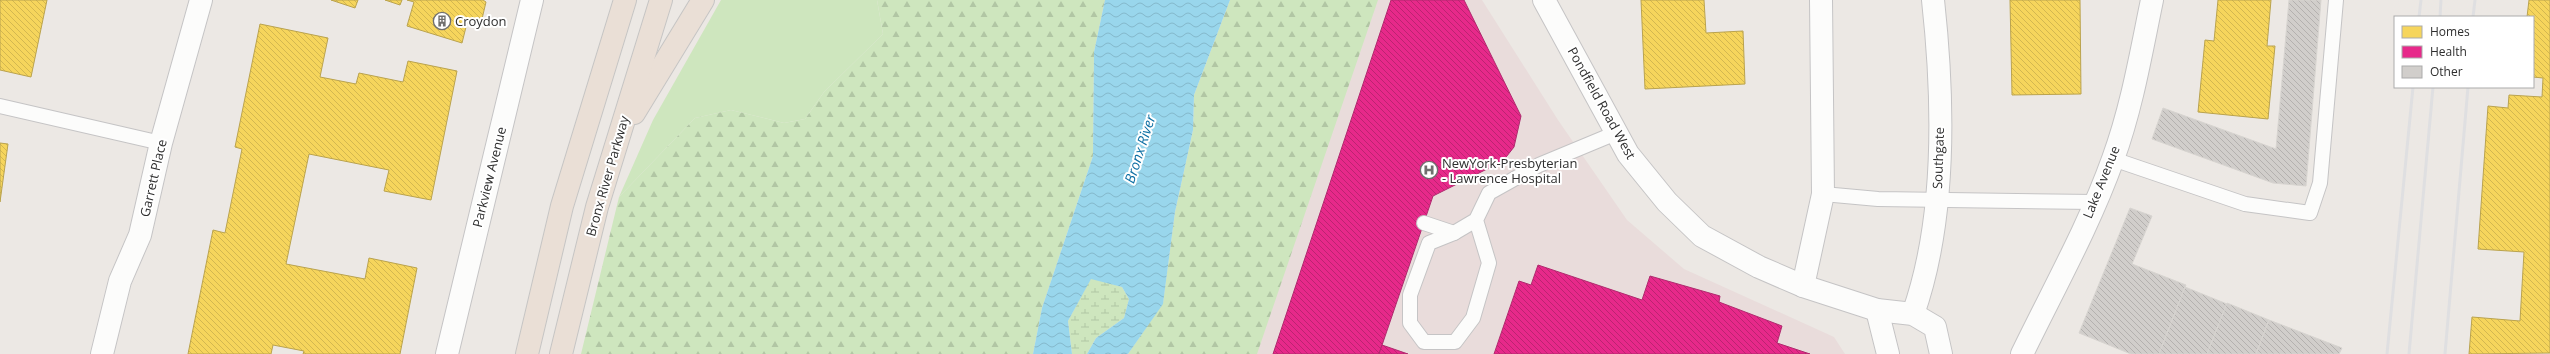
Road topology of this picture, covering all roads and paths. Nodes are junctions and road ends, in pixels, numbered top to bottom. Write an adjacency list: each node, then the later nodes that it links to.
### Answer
1 (201, 0): 13 (street, Garrett Place)
2 (532, 0): 26 (street, Parkview Avenue)
3 (626, 0): 27 (highway)
4 (662, 0): 14 (highway, Bronx River Parkway)
5 (703, 0): 14 (highway)
6 (1544, 0): 12 (street, Pondfield Road West)
7 (1821, 0): 16 (street)
8 (1932, 0): 17 (street, Southgate)
9 (2152, 0): 15 (street, Lake Avenue)
10 (2336, 0): 15 (lane)
11 (0, 106): 13 (lane)
12 (1616, 133): 19 (lane); 22 (street, Pondfield Road West)
13 (161, 143): 25 (street, Garrett Place)
14 (616, 143): 28 (highway, Bronx River Parkway)
15 (2113, 159): 18 (street, Lake Avenue)
16 (1823, 194): 17 (lane); 22 (street)
17 (1936, 200): 18 (lane); 24 (street, Southgate)
18 (2094, 202): 31 (street, Lake Avenue)
19 (1476, 220): 21 (lane); 21 (lane)
20 (1424, 223): 21 (lane)
21 (1454, 233)
22 (1803, 286): 23 (street, Pondfield Road West)
23 (1877, 310): 24 (street, Pondfield Road West); 29 (street)
24 (1913, 314): 30 (street, Pondfield Road West)
25 (102, 354)
26 (447, 354)
27 (527, 354)
28 (561, 354)
29 (1888, 354)
30 (1942, 354)
31 (2022, 354)

